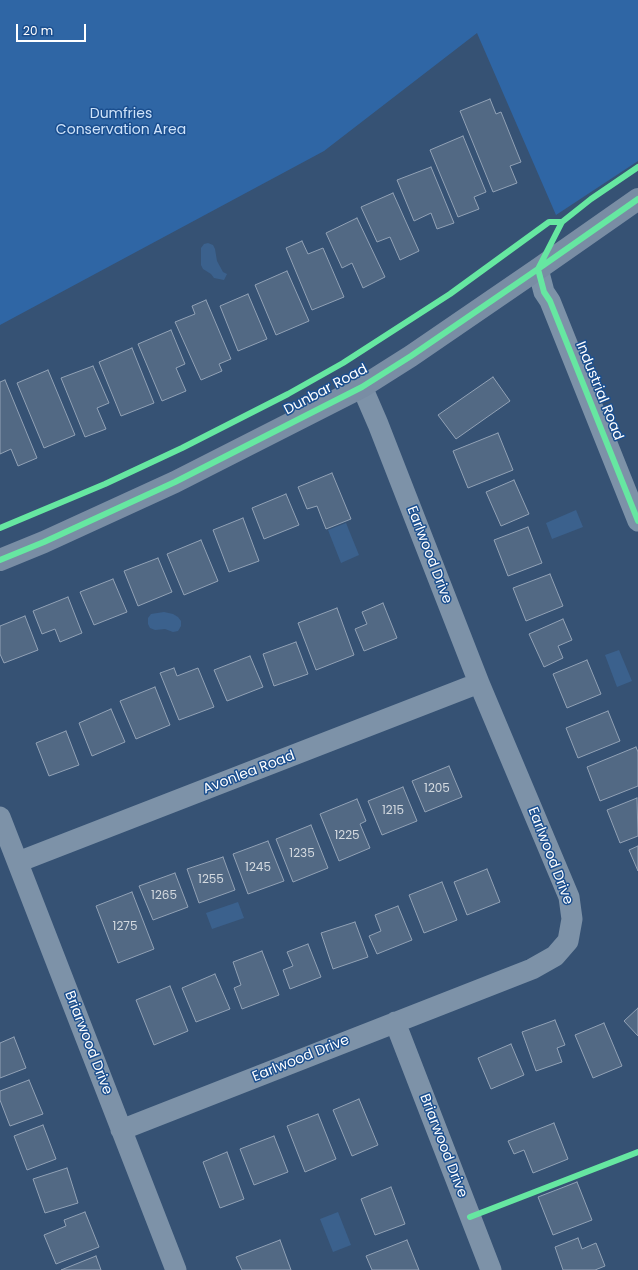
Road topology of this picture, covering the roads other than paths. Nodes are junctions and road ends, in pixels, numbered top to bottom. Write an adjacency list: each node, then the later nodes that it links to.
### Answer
1 (638, 199): 2 (street, Dunbar Road)
2 (538, 270): 3 (street, Dunbar Road); 4 (street, Industrial Road)
3 (362, 387): 5 (street, Dunbar Road); 6 (street, Earlwood Drive)
4 (638, 521)
5 (0, 560)
6 (479, 683): 8 (street, Avonlea Road); 9 (street, Earlwood Drive)
7 (0, 817): 8 (street, Briarwood Drive)
8 (18, 862): 10 (street, Briarwood Drive)
9 (395, 1022): 10 (street, Earlwood Drive); 12 (street, Briarwood Drive)
10 (121, 1130): 11 (street, Briarwood Drive)
11 (176, 1270)
12 (491, 1270)

